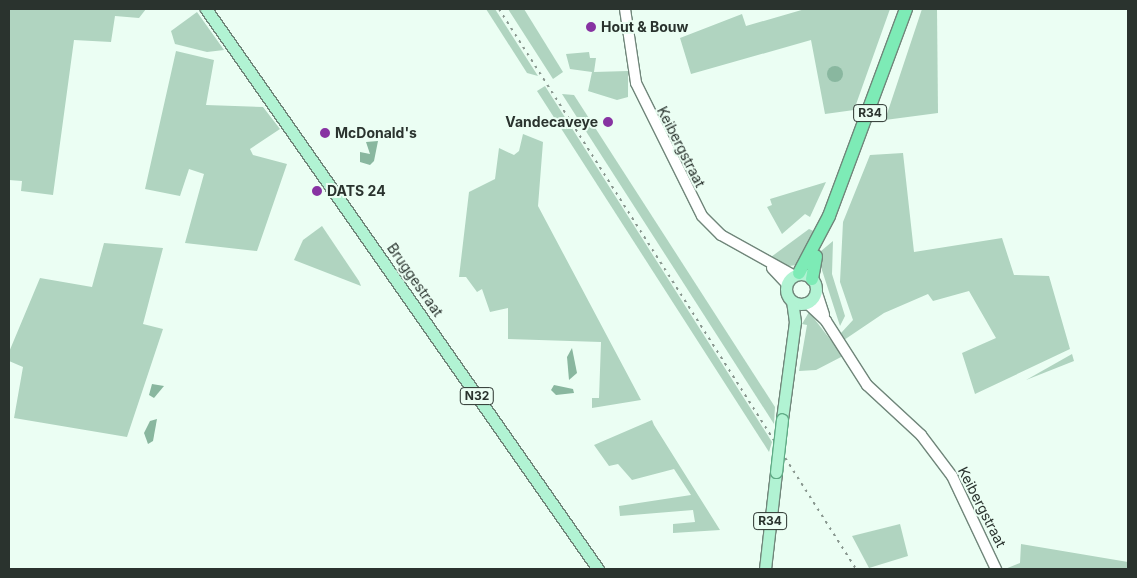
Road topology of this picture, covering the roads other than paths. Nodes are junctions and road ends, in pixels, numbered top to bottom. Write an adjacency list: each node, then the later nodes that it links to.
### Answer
1 (206, 9): 9 (main road, Bruggestraat / N32)
2 (625, 9): 5 (street, Keibergstraat)
3 (906, 9): 4 (highway, R34)
4 (829, 216): 5 (highway, R34); 6 (highway, R34)
5 (793, 277): 6 (main road); 7 (main road)
6 (814, 284): 7 (main road); 8 (street, Keibergstraat)
7 (800, 303): 8 (street, Keibergstraat); 10 (main road, R34, bridge)
8 (826, 321): 11 (street, Keibergstraat)
9 (598, 569)
10 (765, 569)
11 (996, 569)

